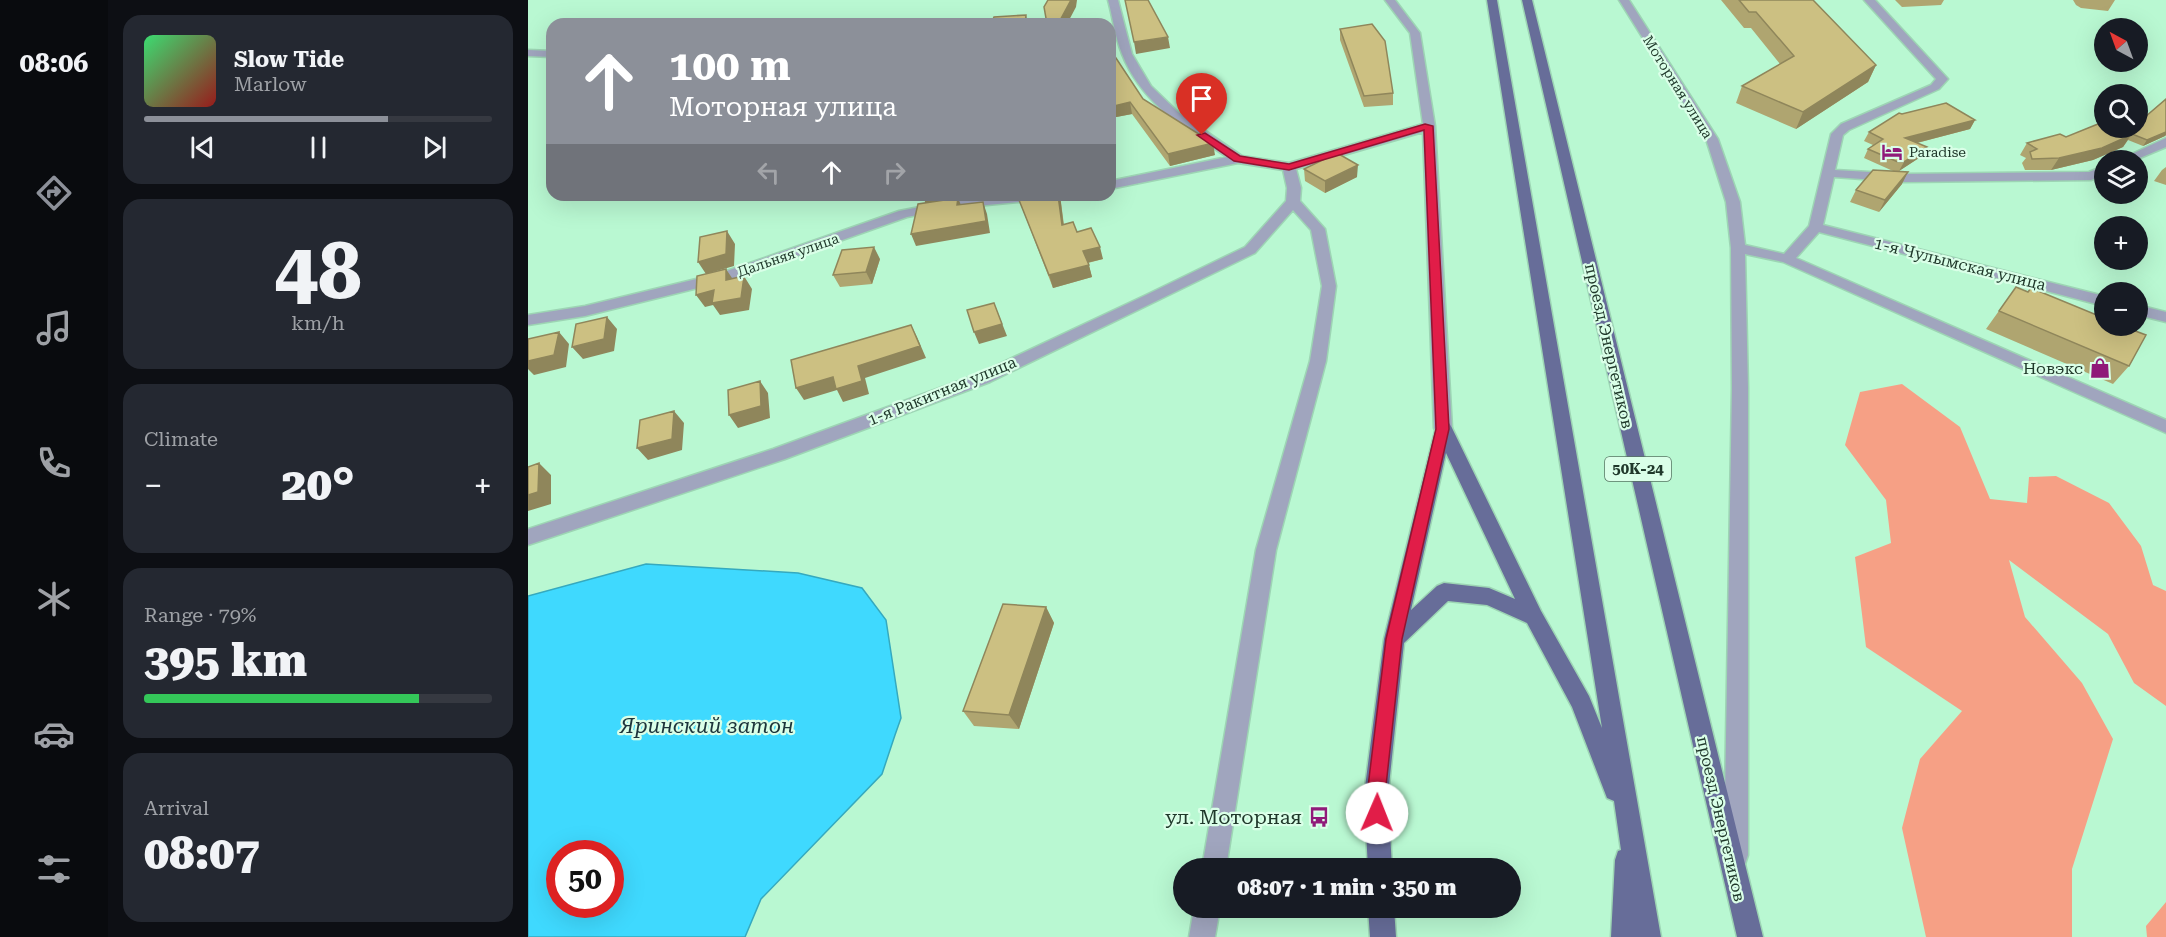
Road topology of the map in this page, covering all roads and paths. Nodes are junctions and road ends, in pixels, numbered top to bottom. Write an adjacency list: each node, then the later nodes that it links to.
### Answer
1 (1113, 0): 12 (street)
2 (1390, 0): 9 (street)
3 (1492, 0): 31 (main road)
4 (1527, 0): 34 (main road, проезд Энергетиков / 50К-24)
5 (1624, 0): 20 (street, Моторная улица)
6 (1869, 0): 14 (street)
7 (528, 53): 8 (street)
8 (546, 54)
9 (1429, 126): 13 (street); 27 (street)
10 (2166, 142): 11 (street)
11 (2148, 150)
12 (1238, 159): 13 (street); 16 (street)
13 (1289, 167): 18 (street)
14 (1827, 173): 15 (street); 19 (street)
15 (2094, 175)
16 (1116, 184)
17 (987, 201): 25 (street, Дальняя улица)
18 (1293, 202): 28 (street, 1-я Ракитная улица); 32 (street)
19 (1816, 227): 21 (street); 22 (street, 1-я Чулымская улица)
20 (1738, 248): 21 (street); 34 (street, Моторная улица)
21 (1787, 259): 26 (street)
22 (2094, 298)
23 (2148, 312): 24 (street)
24 (2166, 317)
25 (528, 320)
26 (2166, 427)
27 (1443, 429): 29 (main road); 30 (main road)
28 (528, 537)
29 (1534, 617): 30 (main road); 31 (main road)
30 (1394, 639): 33 (main road)
31 (1628, 824): 39 (main road); 40 (main road)
32 (1216, 858)
33 (1379, 858)
34 (1736, 884): 41 (main road, проезд Энергетиков / 50К-24)
35 (1205, 918): 37 (street)
36 (1382, 918): 38 (main road)
37 (1202, 937)
38 (1383, 937)
39 (1624, 937)
40 (1648, 937)
41 (1750, 937)

